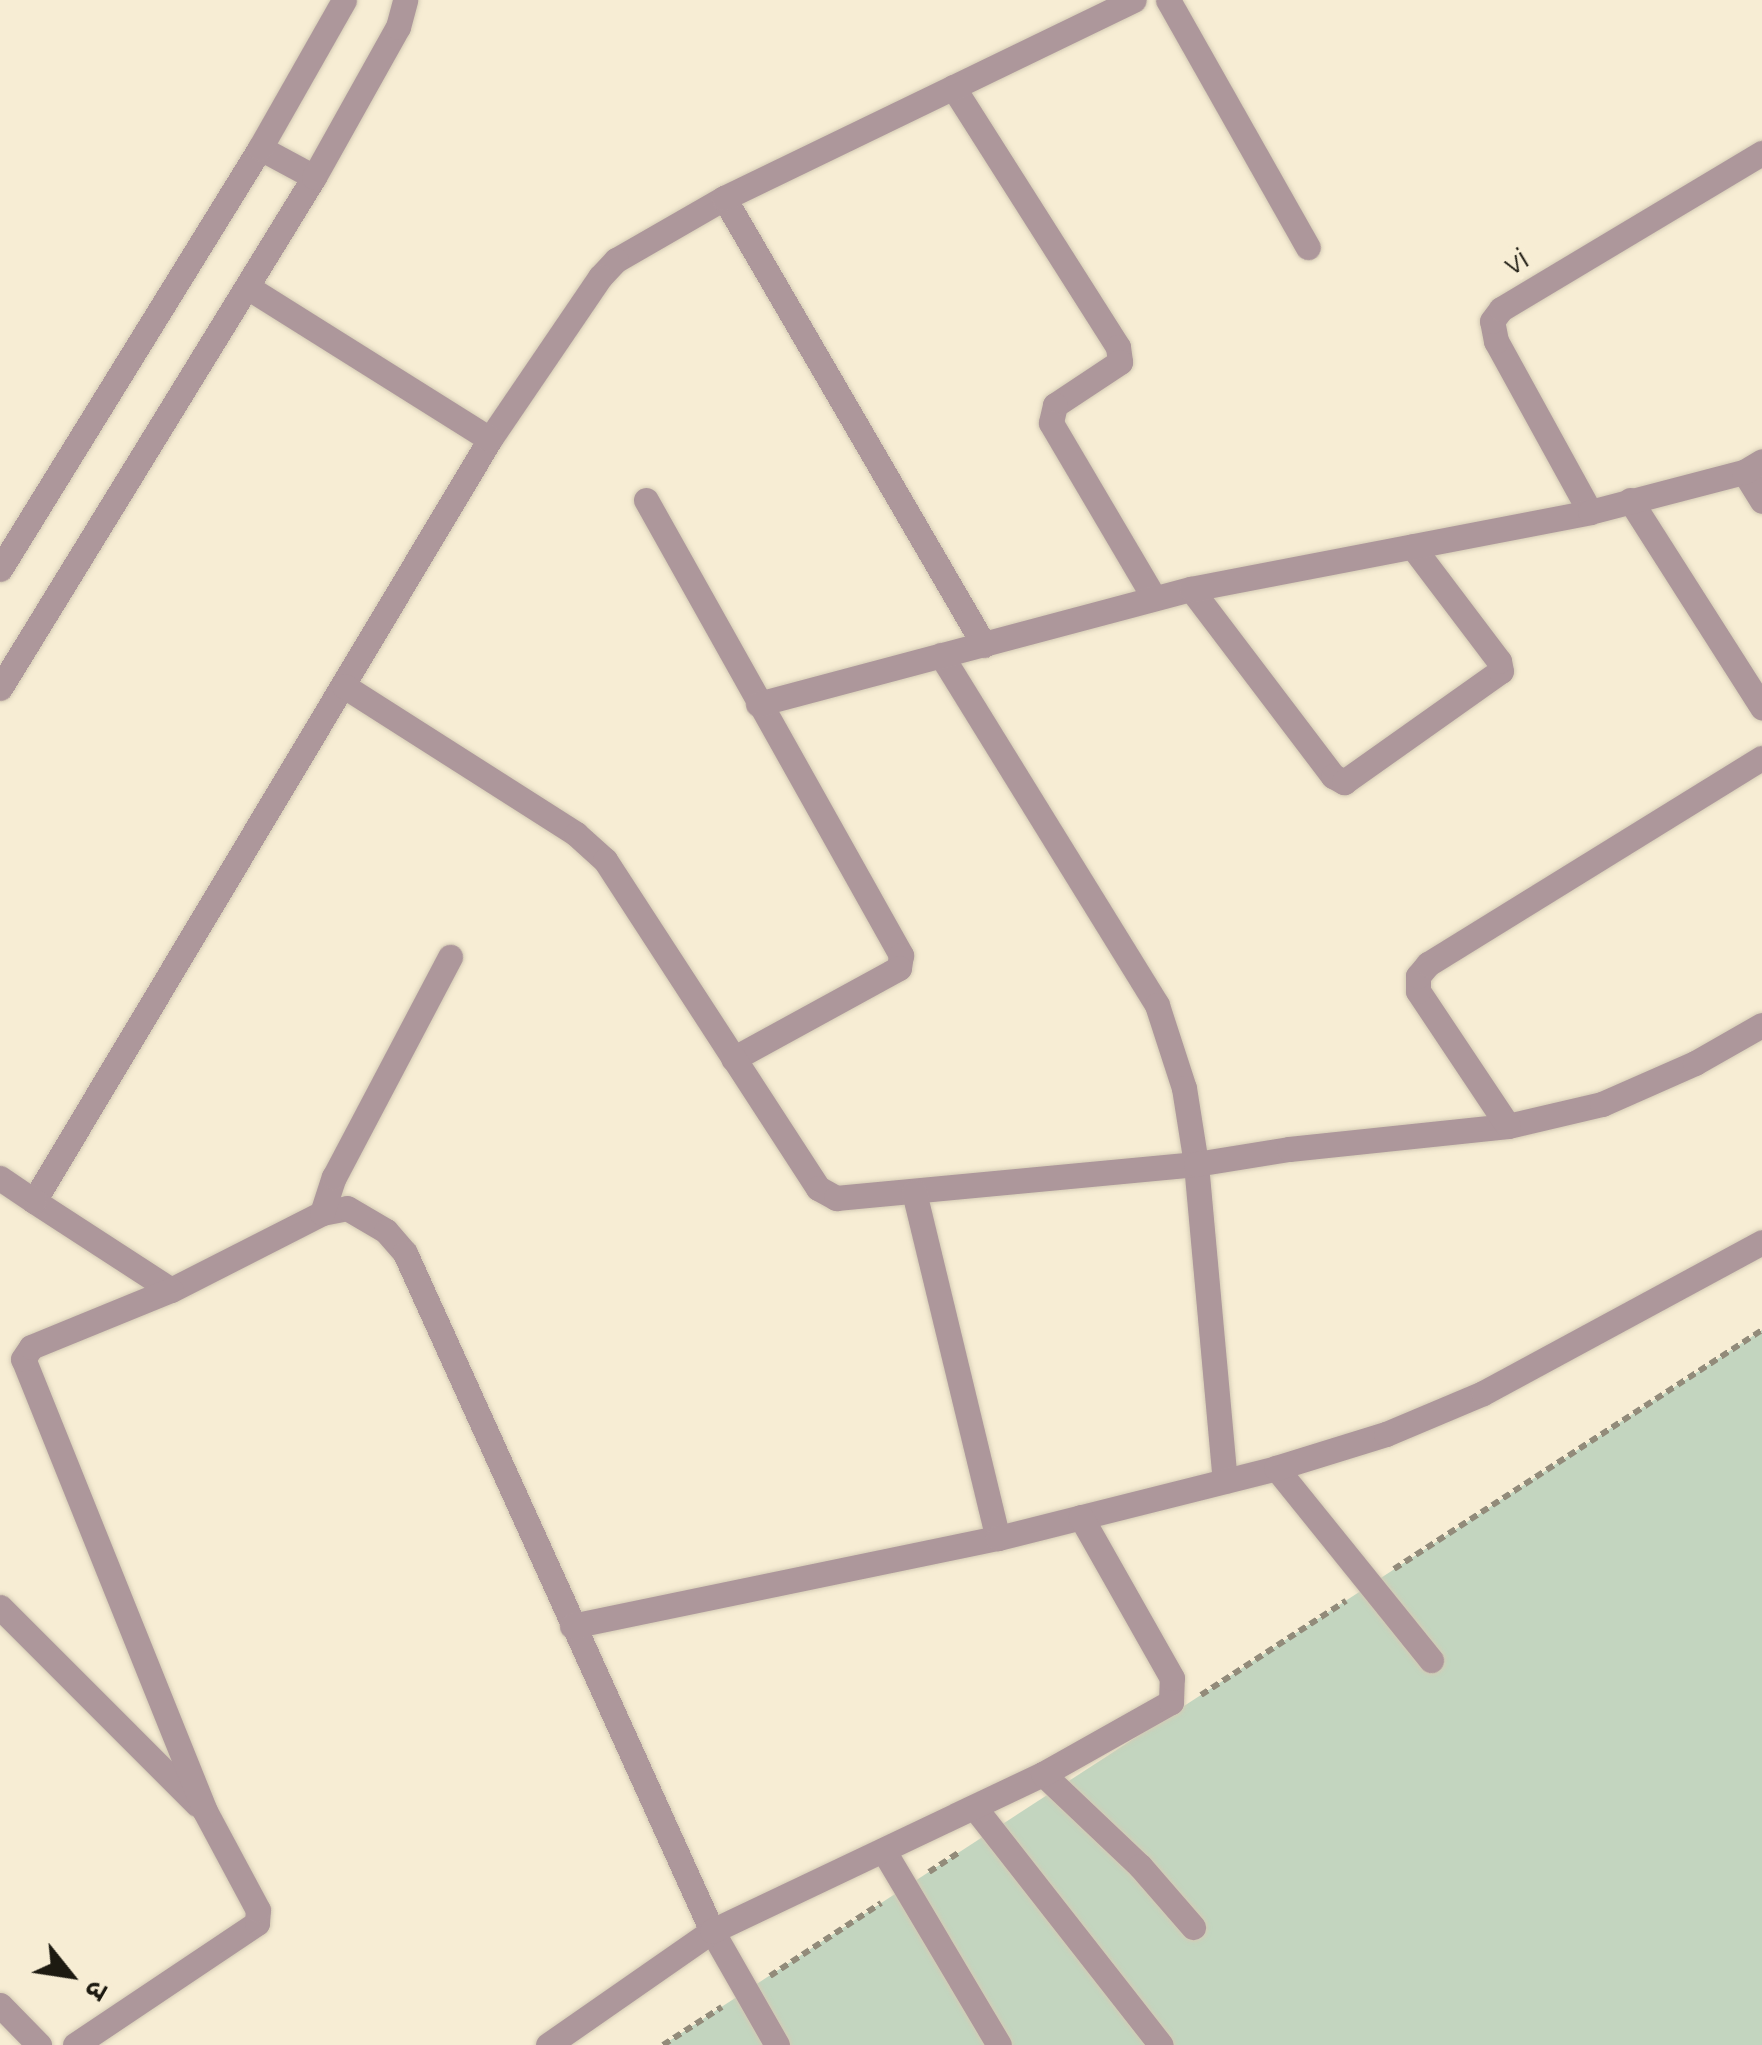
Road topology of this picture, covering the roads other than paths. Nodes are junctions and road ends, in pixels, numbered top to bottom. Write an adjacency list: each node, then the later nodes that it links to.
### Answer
1 (344, 0): 6 (street)
2 (406, 0): 8 (street)
3 (1134, 0): 5 (street)
4 (1168, 0): 10 (street)
5 (953, 87): 9 (street); 21 (street)
6 (260, 148): 8 (street); 19 (street)
7 (1762, 154): 17 (street, vi)
8 (314, 177): 11 (street)
9 (724, 198): 12 (street); 22 (street)
10 (1308, 247)
11 (249, 288): 12 (street); 25 (street)
12 (490, 439): 24 (street)
13 (1753, 467): 15 (street); 16 (street)
14 (646, 500): 26 (street)
15 (1630, 500): 17 (street); 27 (street)
16 (1762, 501)
17 (1590, 512): 18 (street)
18 (1412, 546): 20 (street); 20 (street)
19 (0, 569)
20 (1191, 588): 21 (street)
21 (1154, 598): 22 (street)
22 (984, 645): 23 (street)
23 (940, 655): 26 (street); 33 (street)
24 (344, 686): 31 (street); 36 (street)
25 (0, 688)
26 (758, 704): 31 (street)
27 (1762, 707)
28 (1762, 758): 32 (street)
29 (450, 957): 37 (street)
30 (1762, 1025): 32 (street)
31 (733, 1059): 35 (street)
32 (1508, 1126): 33 (street)
33 (1196, 1164): 35 (street); 41 (street)
34 (0, 1178): 36 (street)
35 (914, 1192): 43 (street)
36 (34, 1201): 39 (street)
37 (322, 1213): 39 (street); 45 (street)
38 (1762, 1242): 40 (street)
39 (171, 1290): 49 (street)
40 (1276, 1468): 41 (street); 46 (street)
41 (1225, 1481): 42 (street)
42 (1081, 1517): 43 (street); 47 (street)
43 (998, 1538): 45 (street)
44 (0, 1607): 49 (street)
45 (572, 1626): 52 (street)
46 (1431, 1660)
47 (1043, 1774): 48 (street); 51 (street)
48 (975, 1808): 50 (street); 59 (street)
49 (204, 1810): 55 (street)
50 (886, 1853): 52 (street); 58 (street)
51 (1193, 1927)
52 (712, 1932): 56 (street); 57 (street)
53 (0, 2005): 54 (street)
54 (39, 2045)
55 (74, 2045)
56 (548, 2045)
57 (778, 2045)
58 (999, 2045)
59 (1162, 2045)

